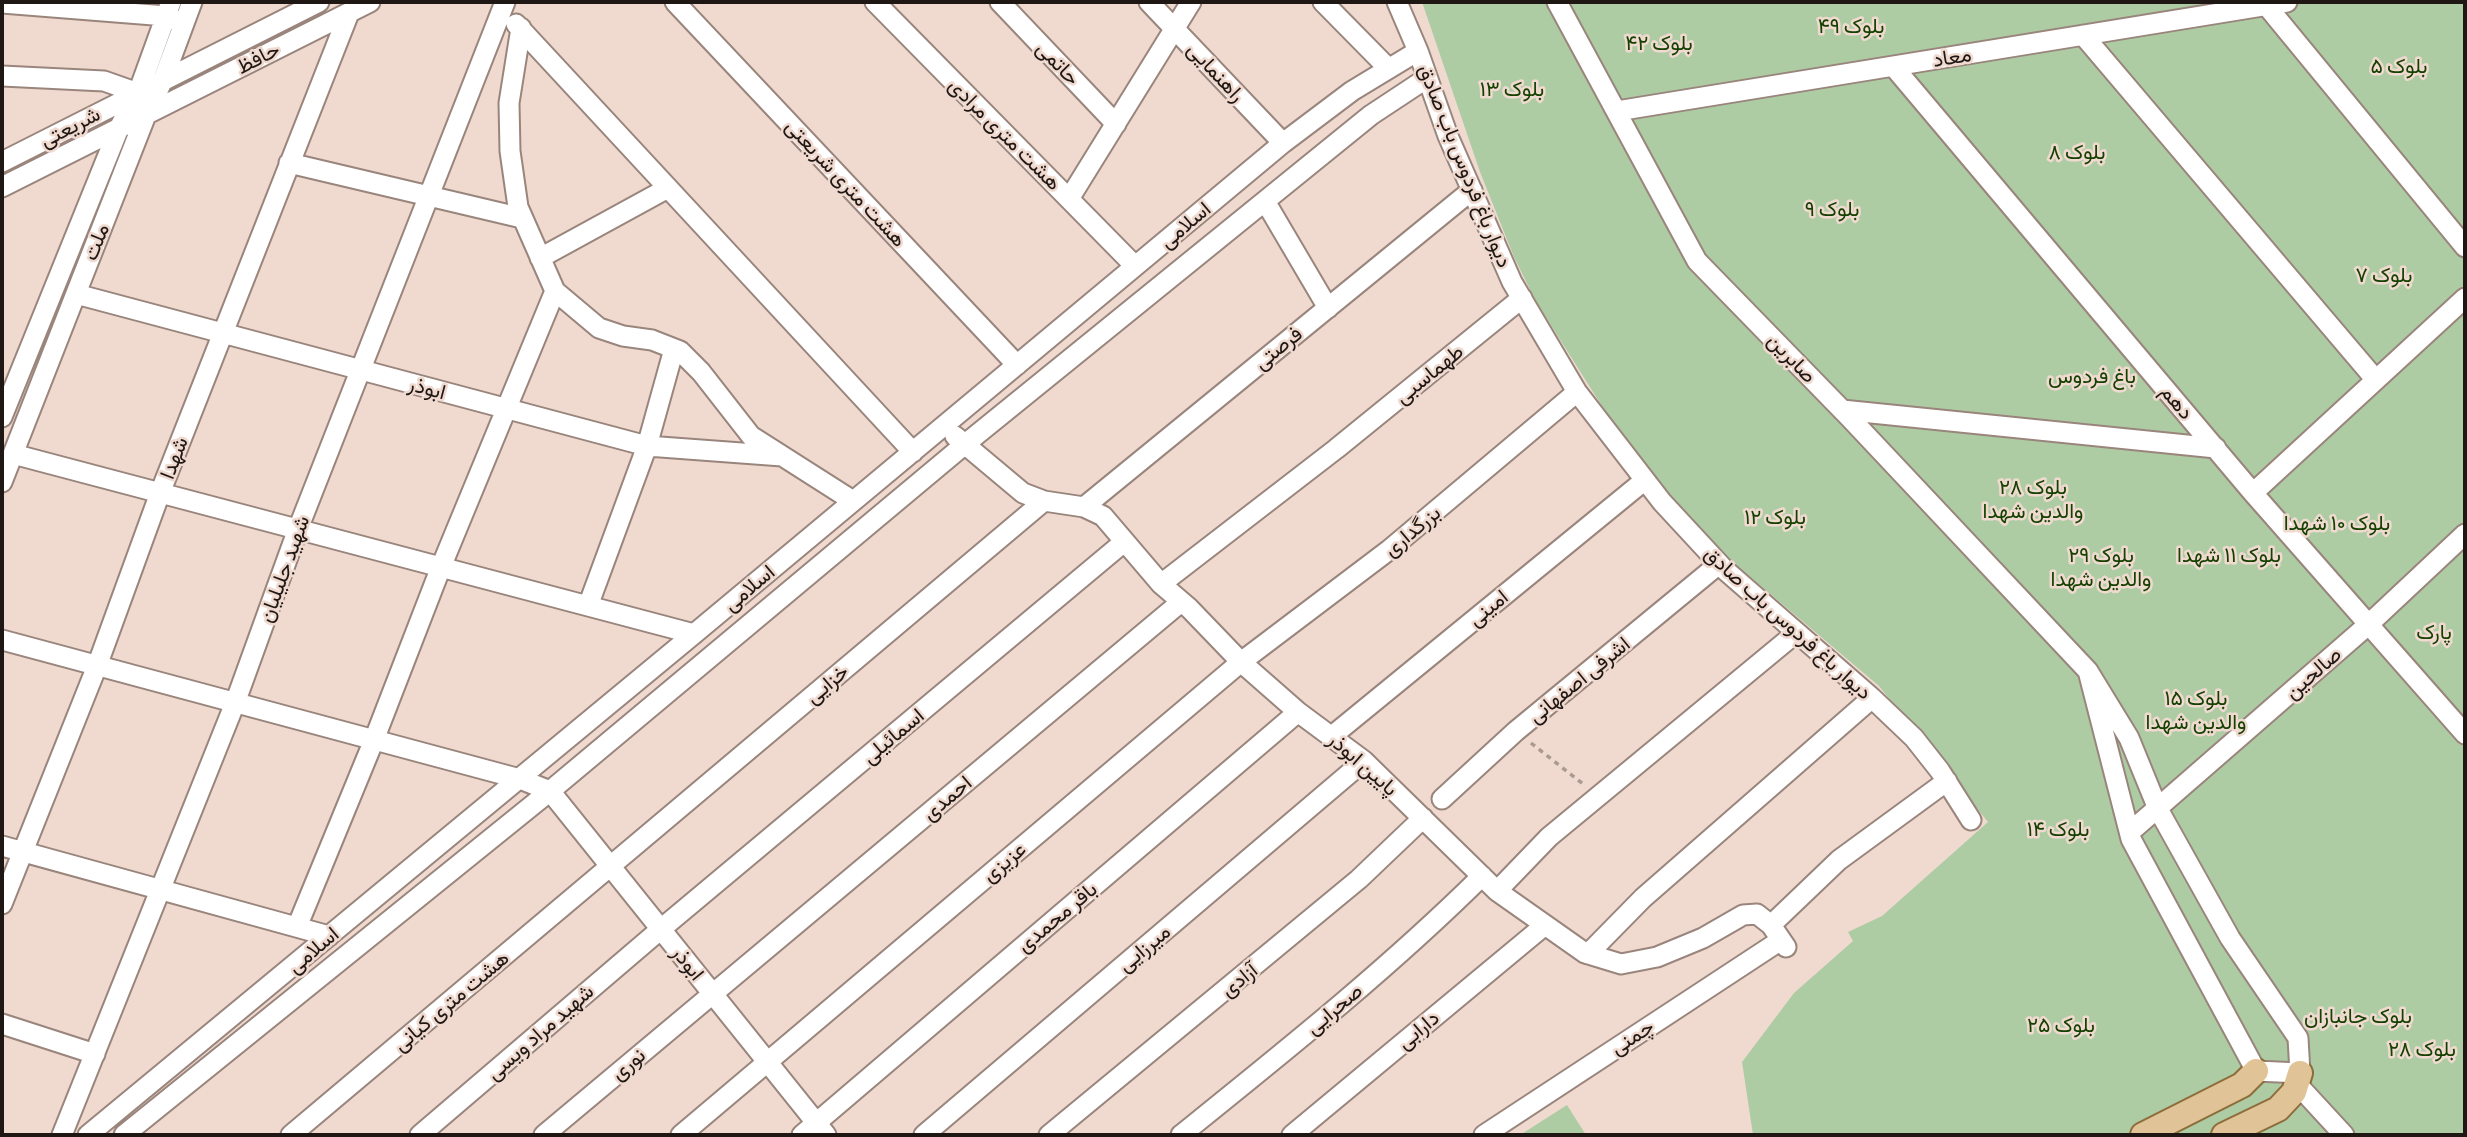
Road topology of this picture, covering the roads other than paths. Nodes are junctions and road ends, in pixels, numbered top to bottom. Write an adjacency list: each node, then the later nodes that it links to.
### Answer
1 (192, 2): 18 (street, ملت)
2 (319, 2): 27 (street, حافظ)
3 (370, 2): 17 (street, حافظ)
4 (675, 2): 53 (street, هشت متری شریعتی)
5 (875, 2): 40 (street, هشت متری مرادی)
6 (1000, 2): 31 (street, حاتمی)
7 (1149, 2): 20 (street, راهنمایی)
8 (1191, 2): 20 (street)
9 (1322, 2): 24 (street)
10 (1397, 2): 22 (street, دیوار باغ فردوس باب صادق)
11 (1558, 2): 29 (street, صابرین)
12 (2287, 2): 15 (street, معاد)
13 (2, 3): 14 (street)
14 (34, 4): 18 (street)
15 (2266, 4): 21 (street, معاد); 43 (street)
16 (503, 5): 19 (street); 39 (street, شهید جلیلیان)
17 (349, 13): 30 (street, حافظ); 35 (street, شهدا)
18 (174, 14): 27 (street, ملت); 28 (street, ملت)
19 (521, 29): 37 (street); 42 (street)
20 (1176, 30): 31 (street); 33 (street, راهنمایی)
21 (2083, 35): 23 (street, معاد); 55 (street)
22 (1418, 51): 24 (street, اسلامی); 26 (street, دیوار باغ فردوس باب صادق)
23 (1893, 66): 29 (street, معاد); 63 (street, دهم)
24 (1388, 68): 33 (street, اسلامی)
25 (2, 76): 28 (street)
26 (1427, 78): 38 (street, دیوار باغ فردوس باب صادق); 41 (street, اسلامی)
27 (163, 80): 28 (street, حافظ); 30 (street, ملت)
28 (138, 93): 32 (street, ملت); 34 (street, شریعتی)
29 (1617, 111): 58 (street, صابرین)
30 (146, 115): 32 (street, حافظ); 47 (street, ملت)
31 (1116, 124): 40 (street)
32 (120, 128): 36 (street, شریعتی); 59 (street, ملت)
33 (1283, 143): 45 (street, اسلامی)
34 (2, 162)
35 (289, 163): 39 (street); 51 (street, شهدا)
36 (2, 187)
37 (668, 188): 44 (street); 64 (street)
38 (1472, 190): 48 (street, دیوار باغ فردوس باب صادق); 50 (street, فرصتی)
39 (428, 197): 42 (street); 54 (street, شهید جلیلیان)
40 (1069, 199): 45 (street, هشت متری مرادی)
41 (1265, 201): 50 (street); 61 (street, اسلامی)
42 (522, 218): 44 (street)
43 (2465, 247)
44 (540, 258): 46 (street)
45 (1135, 266): 53 (street, اسلامی)
46 (555, 291): 52 (street); 57 (street)
47 (76, 294): 51 (street, ابوذر); 65 (street, ملت)
48 (1522, 298): 56 (street, دیوار باغ فردوس باب صادق); 79 (street, طهماسبی)
49 (2465, 298): 55 (street)
50 (1328, 308): 73 (street, فرصتی)
51 (222, 333): 54 (street, ابوذر); 69 (street, شهدا)
52 (674, 349): 62 (street); 66 (street)
53 (1017, 365): 60 (street, اسلامی)
54 (361, 370): 57 (street, ابوذر); 74 (street, شهید جلیلیان)
55 (2376, 380): 70 (street)
56 (1577, 392): 67 (street, دیوار باغ فردوس باب صادق); 86 (street, بزرگداری)
57 (506, 409): 62 (street, ابوذر); 78 (street)
58 (1842, 410): 63 (street); 88 (street, صابرین)
59 (2, 414)
60 (944, 425): 61 (street, پایین ابوذر); 64 (street, اسلامی)
61 (964, 445): 72 (street, پایین ابوذر); 98 (street, اسلامی)
62 (647, 446): 66 (street, ابوذر); 81 (street)
63 (2216, 448): 70 (street, دهم)
64 (913, 452): 71 (street, اسلامی)
65 (13, 454): 68 (street, ملت); 69 (street)
66 (782, 456): 71 (street)
67 (1645, 480): 77 (street, دیوار باغ فردوس باب صادق); 93 (street, امینی)
68 (2, 482)
69 (160, 493): 74 (street); 87 (street, شهدا)
70 (2253, 493): 82 (street, دهم)
71 (853, 501): 84 (street, اسلامی)
72 (1044, 501): 73 (street, پایین ابوذر); 106 (street, خزایی)
73 (1084, 507): 76 (street, پایین ابوذر)
74 (298, 530): 78 (street); 90 (street, شهید جلیلیان)
75 (2465, 534): 82 (street, صالحین)
76 (1124, 542): 79 (street, پایین ابوذر); 113 (street, اسمائیلی)
77 (1719, 564): 83 (street, دیوار باغ فردوس باب صادق); 99 (street, اشرفی اصفهانی)
78 (441, 567): 81 (street); 94 (street)
79 (1161, 584): 80 (street, پایین ابوذر)
80 (1181, 602): 86 (street, پایین ابوذر); 117 (street, احمدی)
81 (588, 606): 84 (street)
82 (2369, 624): 92 (street, دهم); 100 (street, صالحین)
83 (1796, 633): 89 (street, دیوار باغ فردوس باب صادق); 109 (street)
84 (694, 634): 96 (street, اسلامی)
85 (2, 640): 87 (street)
86 (1241, 662): 91 (street, پایین ابوذر); 120 (street, عزیزی)
87 (97, 666): 90 (street); 105 (street, شهدا)
88 (2088, 671): 100 (street, صابرین); 103 (street)
89 (1872, 698): 97 (street, دیوار باغ فردوس باب صادق); 116 (street)
90 (235, 703): 94 (street); 108 (street, شهید جلیلیان)
91 (1298, 712): 93 (street, پایین ابوذر); 123 (street, باقر محمدی)
92 (2465, 734)
93 (1332, 736): 95 (street, پایین ابوذر)
94 (374, 740): 96 (street); 112 (street)
95 (1364, 761): 101 (street, پایین ابوذر); 131 (street, میرزایی)
96 (520, 779): 98 (street); 114 (street, اسلامی)
97 (1947, 781): 102 (street, دیوار باغ فردوس باب صادق); 115 (street, چمنی)
98 (550, 791): 106 (street, ابوذر); 126 (street, اسلامی)
99 (1442, 799)
100 (2158, 809): 103 (street, صالحین); 122 (street, صابرین)
101 (1423, 818): 107 (street, پایین ابوذر); 132 (street, آزادی)
102 (1971, 820)
103 (2130, 832): 121 (street)
104 (2, 846): 105 (street)
105 (23, 852): 108 (street); 110 (street, شهدا)
106 (610, 866): 113 (street, ابوذر); 127 (street, هشت متری کیانی)
107 (1482, 876): 109 (street, پایین ابوذر); 133 (street, صحرایی)
108 (161, 890): 112 (street); 119 (street, شهید جلیلیان)
109 (1497, 891): 111 (street, پایین ابوذر)
110 (2, 904)
111 (1545, 925): 116 (street, پایین ابوذر); 134 (street, دارابی)
112 (297, 927): 114 (street)
113 (661, 929): 117 (street, ابوذر); 128 (street, شهید مراد ویسی)
114 (329, 936): 125 (street, اسلامی)
115 (1779, 937): 116 (street, پایین ابوذر); 135 (street, چمنی)
116 (1588, 954)
117 (712, 993): 120 (street, ابوذر); 129 (street, نوری)
118 (2, 1024): 119 (street)
119 (94, 1054): 124 (street, شهید جلیلیان)
120 (768, 1062): 123 (street, ابوذر); 130 (street, عزیزی)
121 (2256, 1071): 122 (street); 136 (main road)
122 (2299, 1078): 137 (main road); 138 (street)
123 (815, 1131)
124 (62, 1135)
125 (88, 1135)
126 (124, 1135)
127 (291, 1135)
128 (420, 1135)
129 (544, 1135)
130 (681, 1135)
131 (924, 1135)
132 (1049, 1135)
133 (1181, 1135)
134 (1292, 1135)
135 (1484, 1135)
136 (2143, 1135)
137 (2224, 1135)
138 (2344, 1135)

